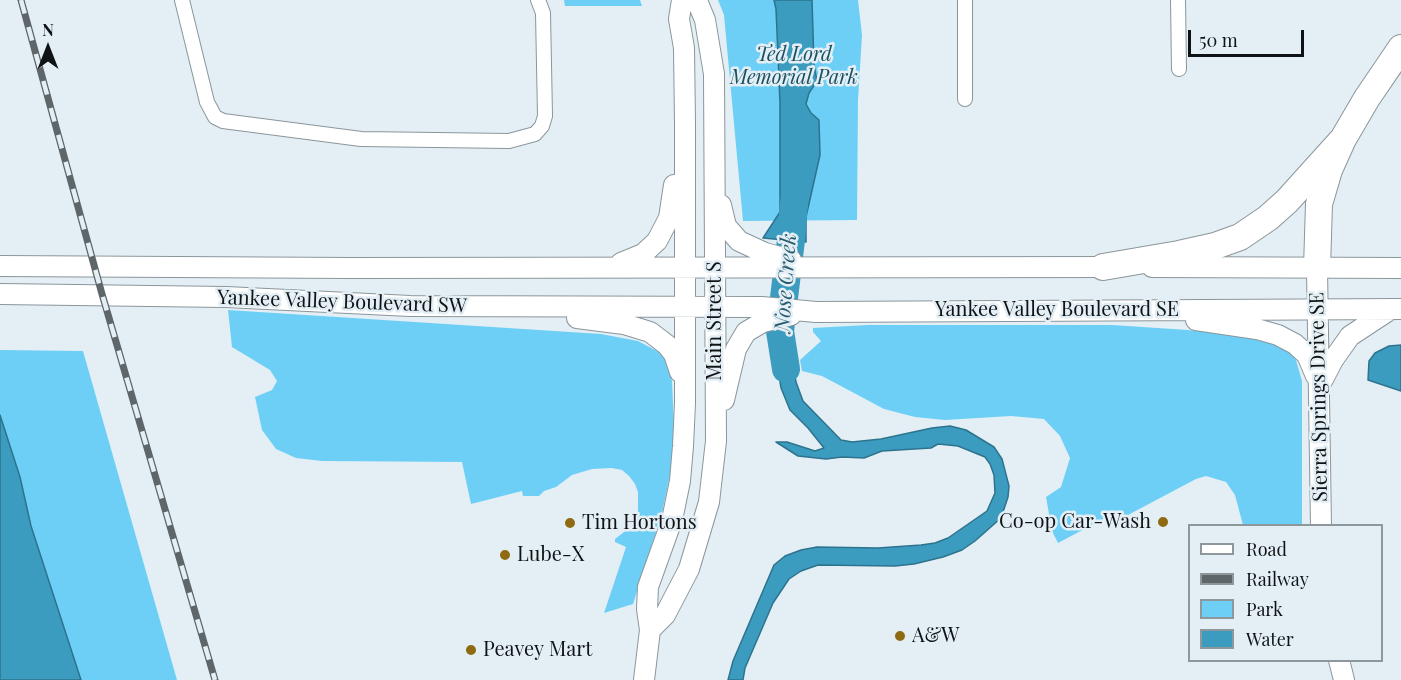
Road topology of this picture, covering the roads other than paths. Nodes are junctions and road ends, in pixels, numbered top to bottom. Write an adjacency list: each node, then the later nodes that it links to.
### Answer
1 (182, 0): 2 (street)
2 (538, 0)
3 (682, 0): 9 (main road, Main Street S)
4 (695, 0): 12 (main road, Main Street S)
5 (965, 0): 10 (street)
6 (1178, 0): 8 (street)
7 (1401, 48): 11 (highway)
8 (1179, 69)
9 (684, 99): 14 (main road, Main Street S); 17 (main road)
10 (965, 99)
11 (1343, 139): 18 (highway); 19 (highway)
12 (715, 181): 15 (main road, Main Street S); 16 (main road)
13 (0, 266): 17 (main road, Yankee Valley Boulevard SW)
14 (684, 266): 15 (main road, Yankee Valley Boulevard SW); 17 (main road, Yankee Valley Boulevard SW); 23 (main road, Main Street S)
15 (714, 266): 16 (main road); 24 (main road, Main Street S)
16 (816, 266): 18 (main road)
17 (609, 267)
18 (1103, 267): 19 (main road)
19 (1317, 268): 20 (main road); 25 (main road, Sierra Springs Drive SE)
20 (1401, 268)
21 (0, 294): 22 (main road, Yankee Valley Boulevard SW)
22 (410, 306): 23 (main road, Yankee Valley Boulevard SW); 30 (main road)
23 (684, 306): 24 (main road, Yankee Valley Boulevard SW); 30 (main road, Main Street S)
24 (714, 306): 28 (main road, Yankee Valley Boulevard SE); 31 (main road, Main Street S)
25 (1317, 309): 26 (main road, Yankee Valley Boulevard SE); 27 (main road, Yankee Valley Boulevard SE); 29 (main road, Sierra Springs Drive SE)
26 (1396, 309): 29 (main road)
27 (1138, 310): 28 (main road, Yankee Valley Boulevard SE); 29 (main road)
28 (816, 312): 31 (main road)
29 (1320, 386): 32 (main road, Sierra Springs Drive SE)
30 (685, 403): 33 (main road, Main Street S)
31 (716, 441): 33 (main road, Main Street S)
32 (1321, 524)
33 (650, 630): 35 (main road, Main Street S)
34 (1340, 662): 36 (main road)
35 (644, 680)
36 (1344, 680)

